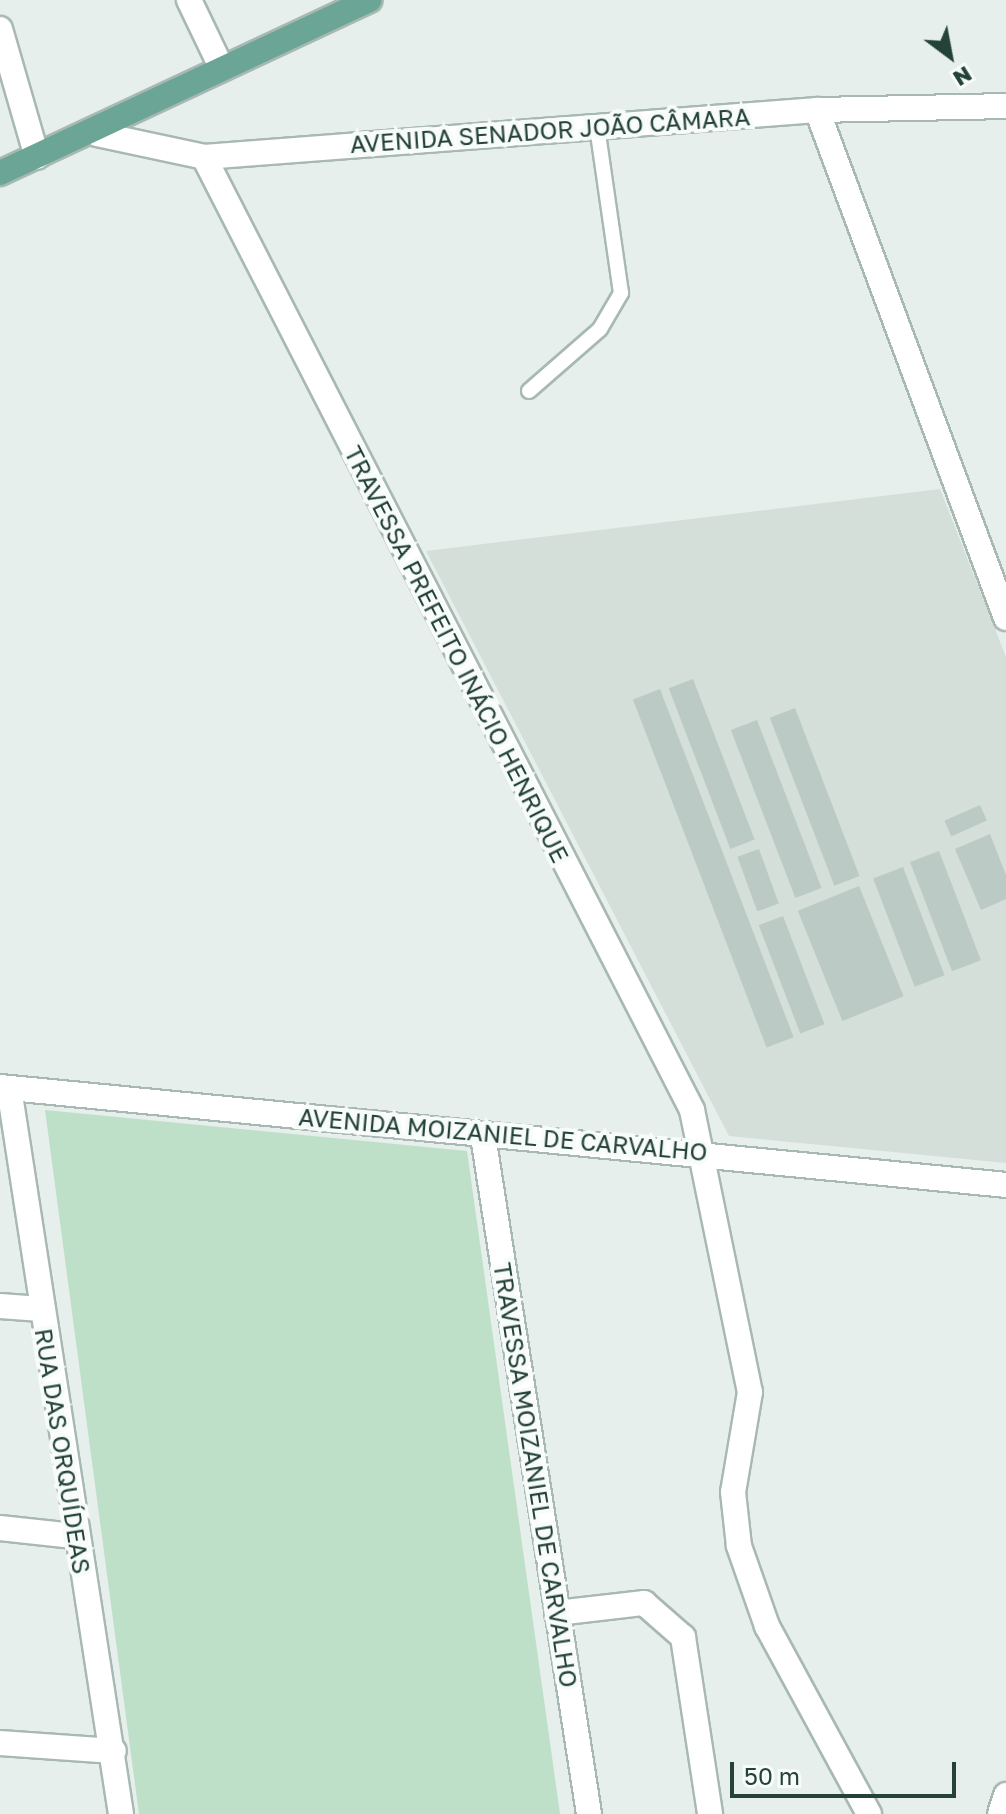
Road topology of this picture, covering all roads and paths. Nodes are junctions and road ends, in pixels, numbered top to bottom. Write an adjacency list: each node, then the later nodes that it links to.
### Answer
1 (189, 0): 4 (street)
2 (370, 0): 4 (main road)
3 (0, 29): 9 (street)
4 (222, 69): 8 (main road)
5 (1006, 106): 6 (street, AVENIDA SENADOR JOÃO CÂMARA)
6 (817, 110): 7 (street, AVENIDA SENADOR JOÃO CÂMARA); 13 (street)
7 (597, 126): 10 (street, AVENIDA SENADOR JOÃO CÂMARA); 12 (lane)
8 (97, 134): 9 (main road); 10 (street, AVENIDA SENADOR JOÃO CÂMARA)
9 (37, 157): 11 (main road)
10 (204, 157): 16 (street, TRAVESSA PREFEITO INÁCIO HENRIQUE)
11 (0, 173)
12 (529, 391)
13 (1006, 618)
14 (4, 1088): 15 (street, AVENIDA MOIZANIEL DE CARVALHO); 19 (street, RUA DAS ORQUÍDEAS)
15 (483, 1136): 16 (street, AVENIDA MOIZANIEL DE CARVALHO); 22 (street, TRAVESSA MOIZANIEL DE CARVALHO)
16 (705, 1152): 17 (street, AVENIDA MOIZANIEL DE CARVALHO); 29 (street, TRAVESSA PREFEITO INÁCIO HENRIQUE)
17 (1006, 1185)
18 (0, 1306): 19 (street)
19 (41, 1309): 21 (street, RUA DAS ORQUÍDEAS)
20 (0, 1528): 21 (street)
21 (74, 1536): 24 (street, RUA DAS ORQUÍDEAS)
22 (557, 1613): 27 (street, TRAVESSA MOIZANIEL DE CARVALHO); 28 (street)
23 (0, 1743): 24 (street)
24 (114, 1751): 26 (street, RUA DAS ORQUÍDEAS)
25 (1006, 1795): 30 (street)
26 (121, 1814)
27 (589, 1814)
28 (710, 1814)
29 (869, 1814)
30 (1000, 1814)

